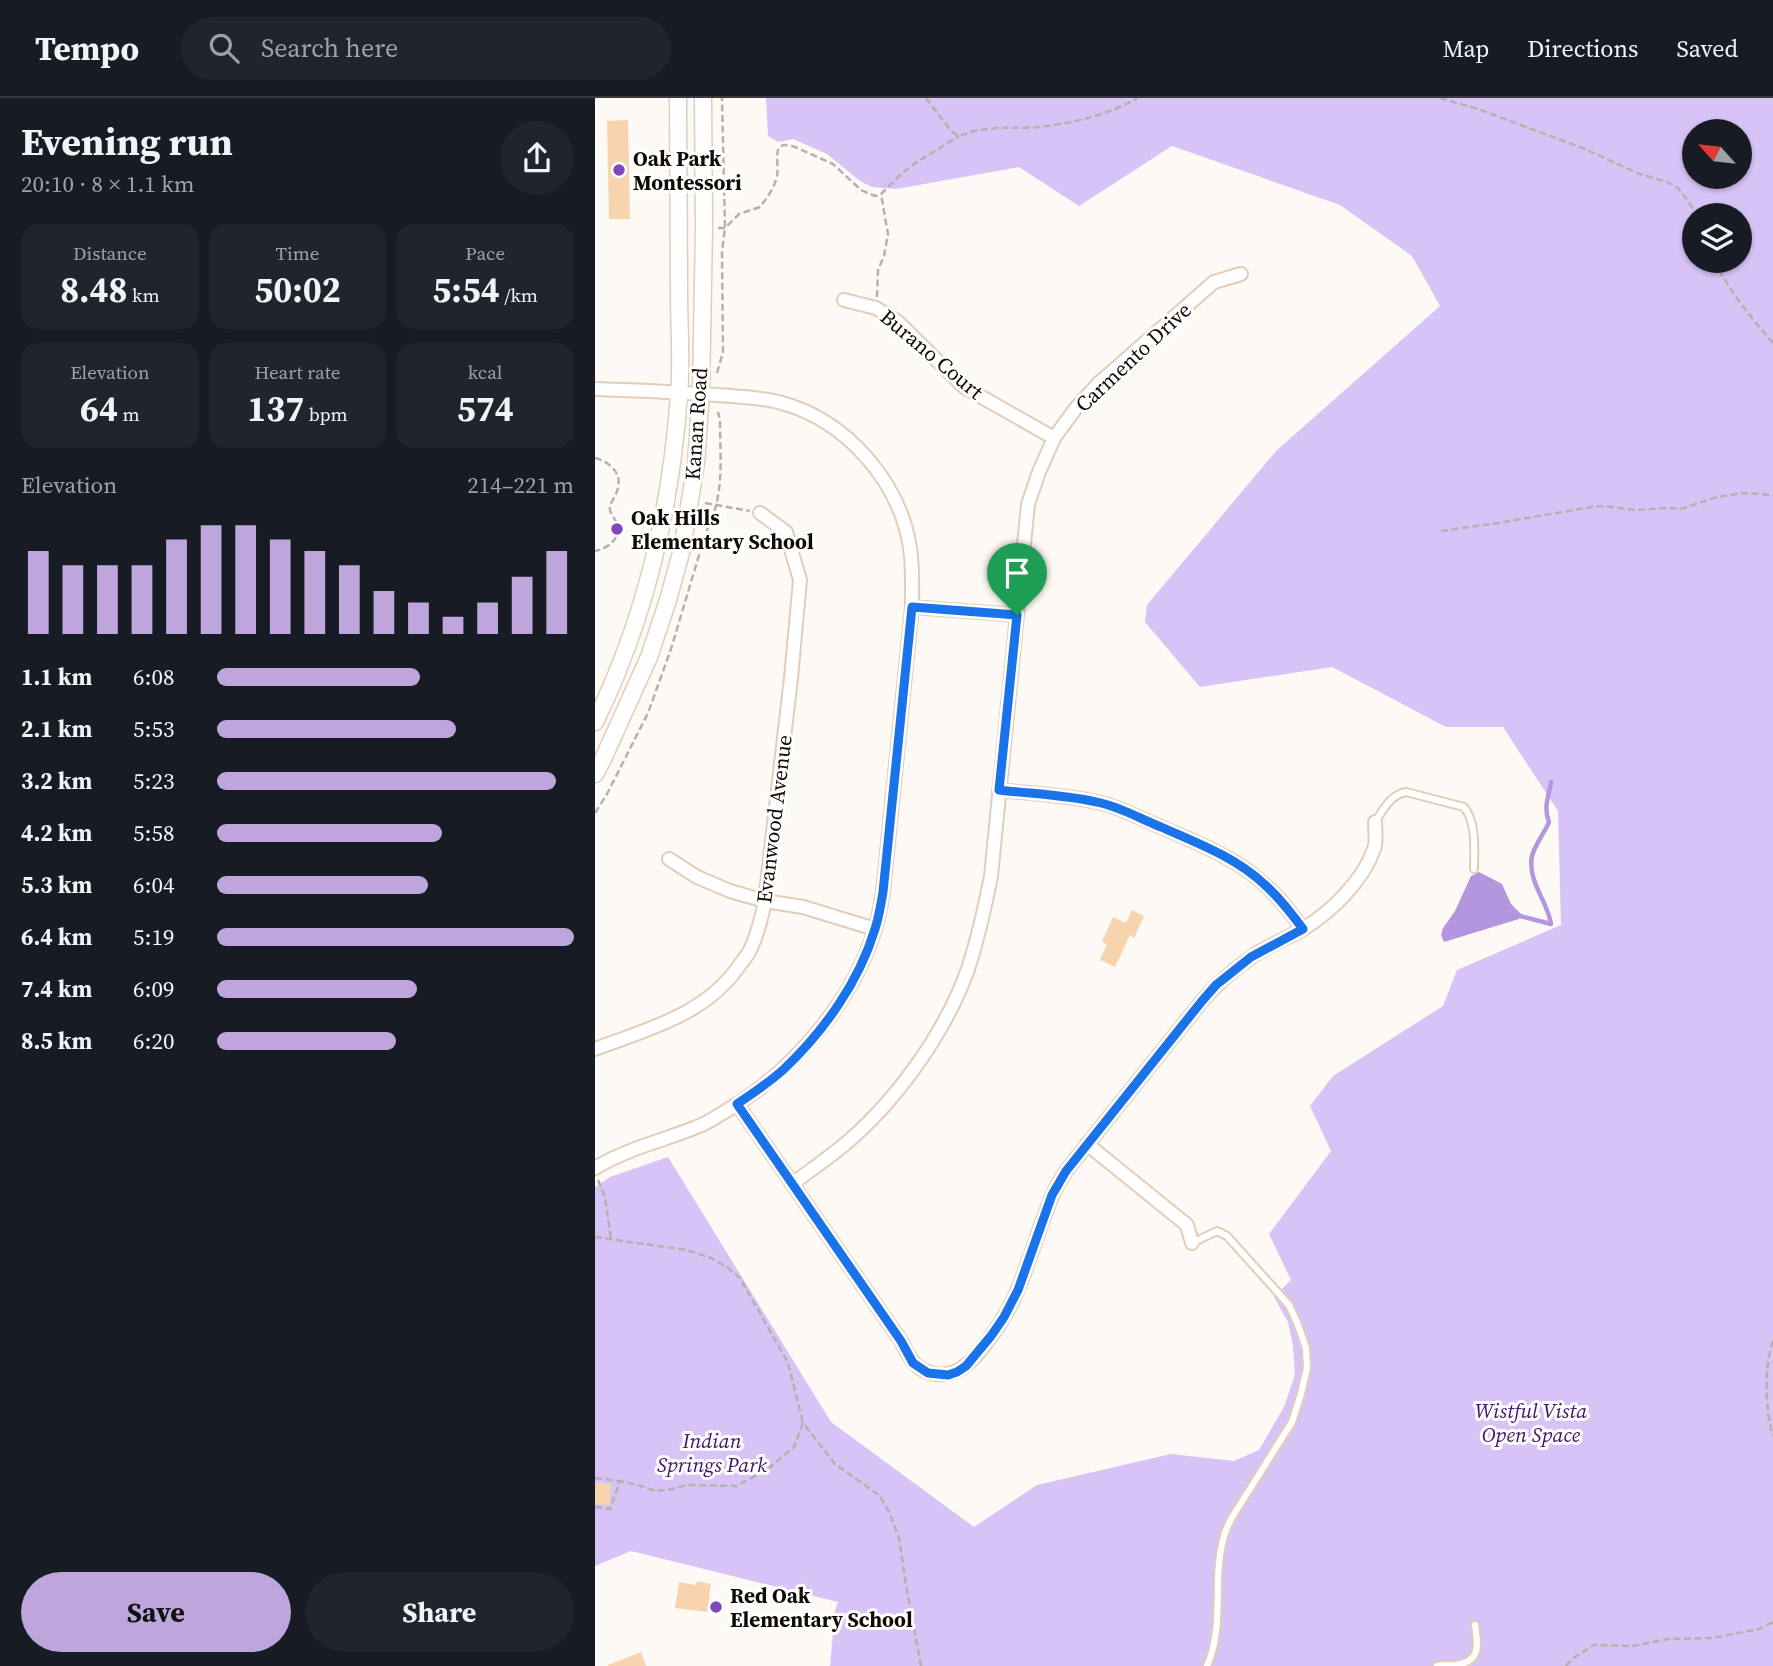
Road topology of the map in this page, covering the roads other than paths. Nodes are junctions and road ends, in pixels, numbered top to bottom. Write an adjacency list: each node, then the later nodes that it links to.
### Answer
1 (678, 98): 6 (main road, Kanan Road)
2 (703, 98): 7 (main road, Kanan Road)
3 (1241, 274): 8 (street, Carmento Drive)
4 (844, 299): 8 (street, Burano Court)
5 (595, 389): 6 (street)
6 (680, 391): 7 (street); 12 (main road, Kanan Road)
7 (701, 393): 10 (street); 13 (main road, Kanan Road)
8 (1054, 438): 11 (street, Carmento Drive)
9 (760, 513): 18 (street, Evanwood Avenue)
10 (912, 607): 11 (street); 19 (street)
11 (1017, 615): 14 (street, Carmento Drive)
12 (595, 722)
13 (595, 774)
14 (999, 790): 20 (street); 25 (street, Carmento Drive)
15 (1375, 822): 17 (lane); 20 (street)
16 (669, 859): 18 (street)
17 (1474, 869)
18 (765, 901): 19 (street); 21 (street, Evanwood Avenue)
19 (875, 929): 22 (street)
20 (1303, 929): 23 (street)
21 (595, 1049)
22 (737, 1104): 24 (street); 25 (street)
23 (1087, 1144): 25 (street); 26 (street)
24 (595, 1168)
25 (792, 1184)
26 (1192, 1243): 28 (lane)
27 (1475, 1625): 29 (lane)
28 (1207, 1666)
29 (1437, 1666)

